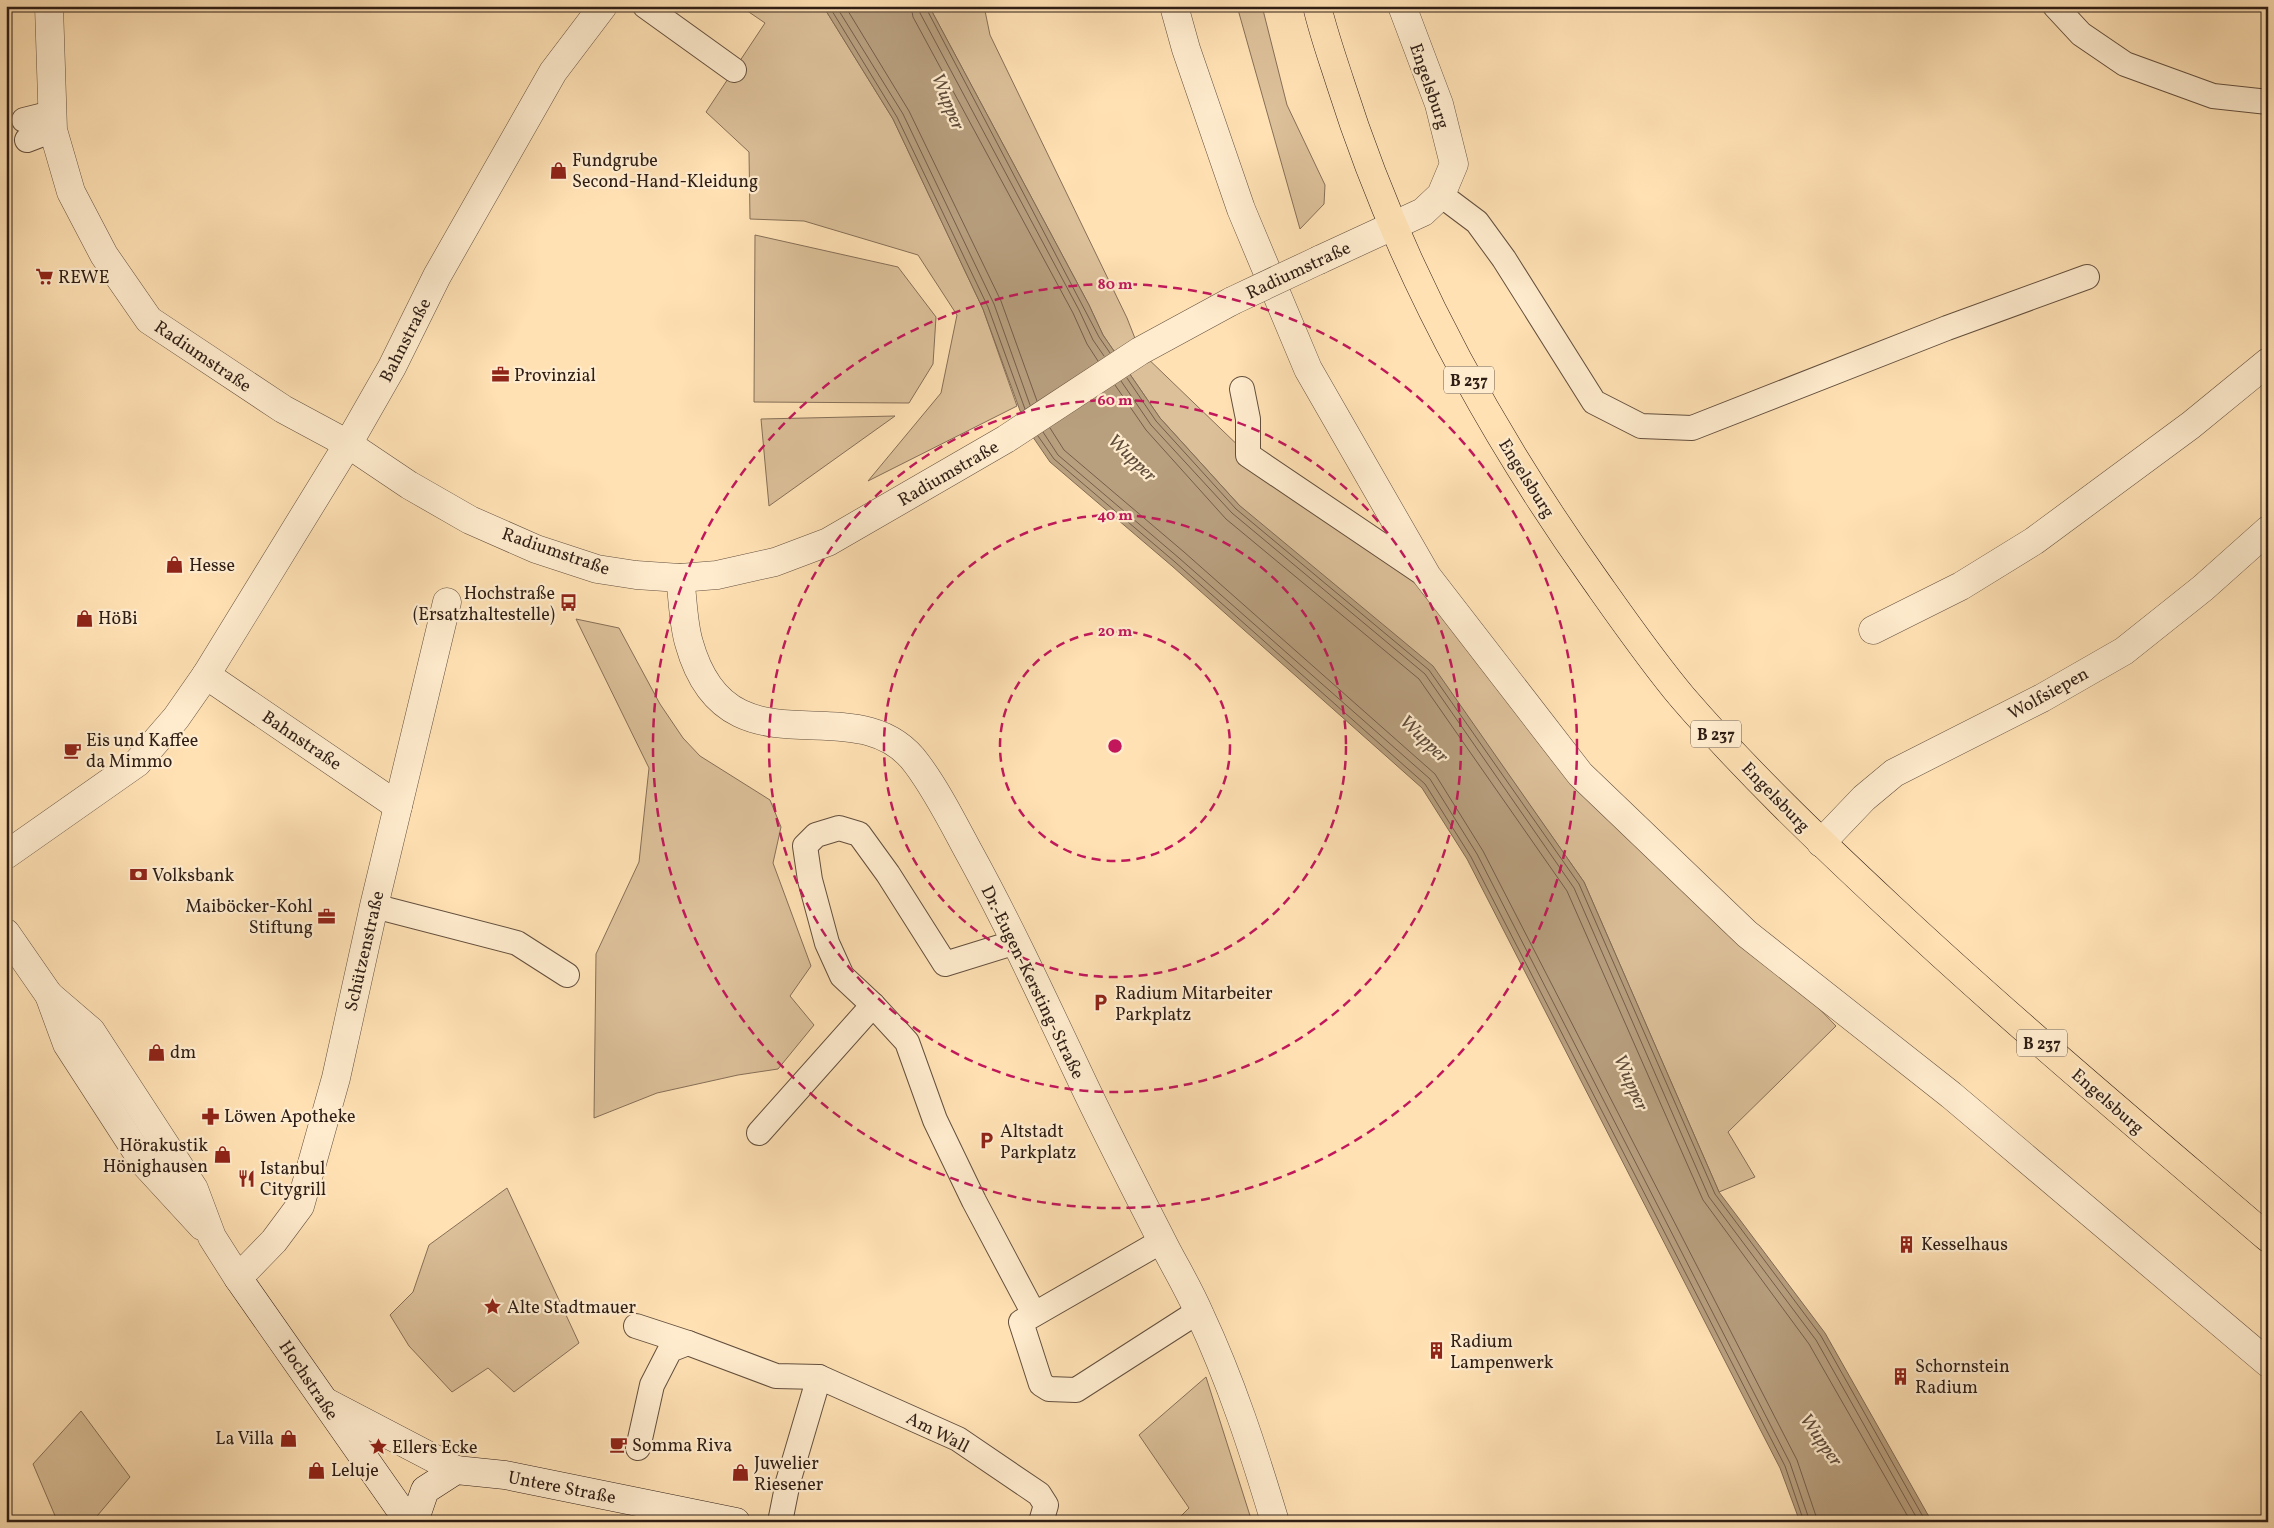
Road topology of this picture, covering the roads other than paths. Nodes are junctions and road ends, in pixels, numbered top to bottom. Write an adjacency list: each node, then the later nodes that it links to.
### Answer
1 (48, 6): 10 (street, Radiumstraße)
2 (603, 6): 17 (street, Bahnstraße)
3 (645, 6): 8 (lane)
4 (1174, 6): 19 (street)
5 (1317, 6): 13 (main road, Engelsburg / B 237)
6 (1402, 6): 12 (street, Engelsburg)
7 (2055, 6): 9 (lane)
8 (734, 70)
9 (2268, 102)
10 (52, 121): 11 (lane); 17 (street, Radiumstraße)
11 (26, 130)
12 (1441, 195): 13 (street, Engelsburg); 14 (lane)
13 (1392, 227): 20 (street, Radiumstraße, bridge); 25 (main road, Engelsburg / B 237)
14 (2087, 277)
15 (2268, 362): 22 (street)
16 (1242, 389): 19 (lane)
17 (348, 444): 20 (street, Radiumstraße); 23 (street, Bahnstraße)
18 (2268, 530): 25 (street, Wolfsiepen)
19 (1427, 576): 40 (street)
20 (680, 578): 29 (street, Dr.-Eugen-Kersting-Straße)
21 (446, 602): 24 (street, Schützenstraße)
22 (1873, 630)
23 (206, 675): 24 (street, Bahnstraße); 26 (street, Bahnstraße)
24 (398, 806): 27 (street, Schützenstraße)
25 (1821, 843): 33 (main road, Engelsburg / B 237)
26 (6, 855)
27 (374, 906): 30 (lane); 35 (street, Schützenstraße)
28 (6, 932): 35 (street, Hochstraße)
29 (1016, 942): 31 (lane); 34 (street, Dr.-Eugen-Kersting-Straße)
30 (567, 975)
31 (873, 1004): 32 (lane); 37 (lane)
32 (759, 1133)
33 (2268, 1238)
34 (1162, 1241): 36 (street, Dr.-Eugen-Kersting-Straße); 37 (lane)
35 (238, 1278): 42 (street, Hochstraße)
36 (1198, 1311): 37 (lane); 50 (street, Dr.-Eugen-Kersting-Straße)
37 (1034, 1314)
38 (636, 1326): 39 (lane, Am Wall)
39 (688, 1343): 41 (lane, Am Wall); 43 (lane)
40 (2268, 1363)
41 (819, 1377): 45 (lane, Am Wall); 49 (lane)
42 (322, 1400): 44 (street); 46 (street, Hochstraße)
43 (638, 1448)
44 (456, 1470): 47 (street); 48 (street, Untere Straße)
45 (1043, 1513)
46 (409, 1522)
47 (414, 1522)
48 (736, 1522)
49 (780, 1522)
50 (1275, 1522)

